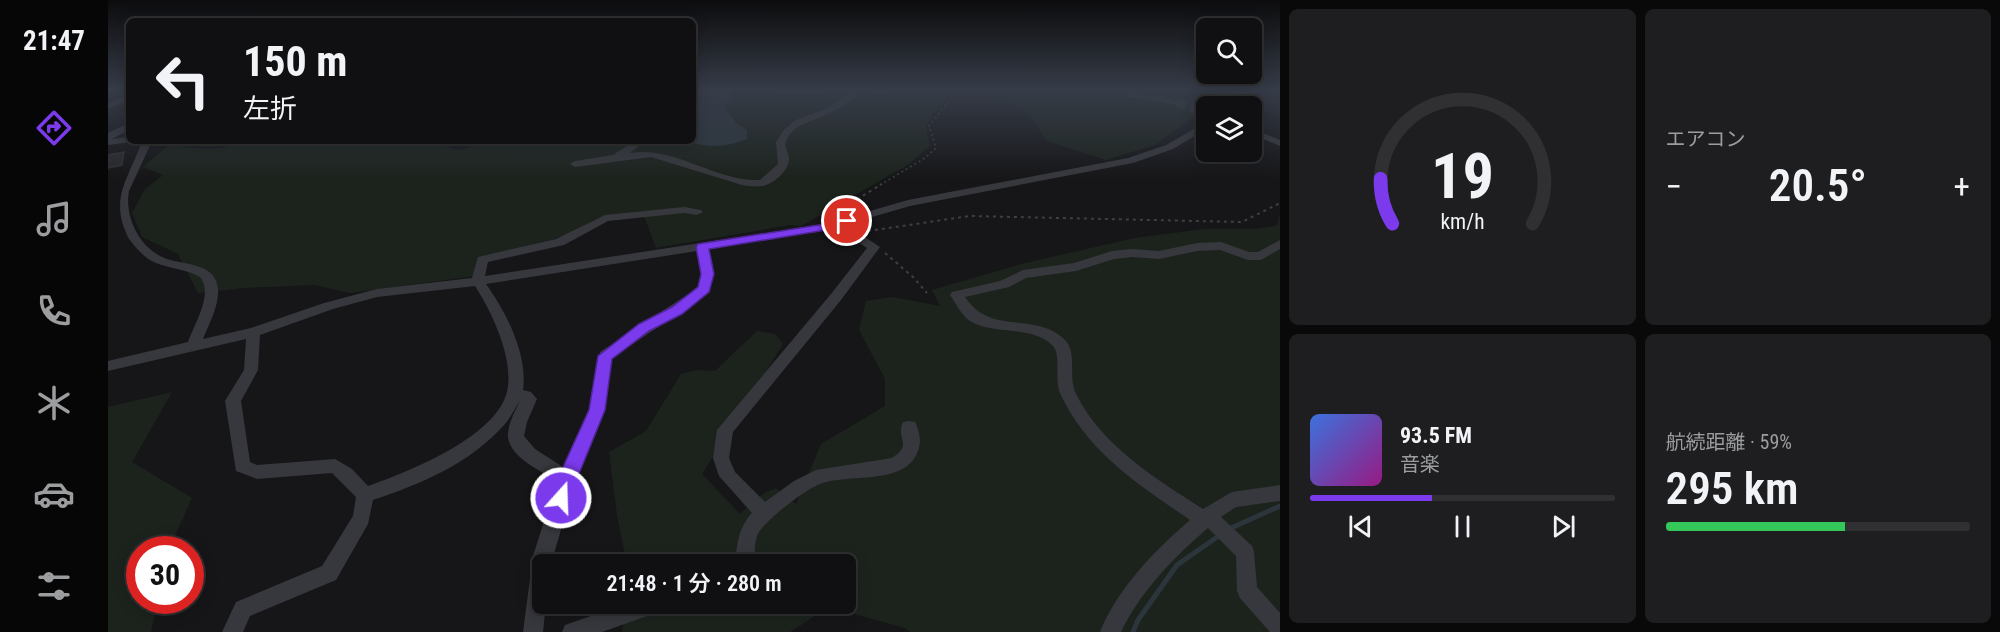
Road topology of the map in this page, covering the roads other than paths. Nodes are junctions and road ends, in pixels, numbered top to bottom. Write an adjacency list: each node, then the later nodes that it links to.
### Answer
1 (803, 119): 12 (street)
2 (126, 127): 4 (street)
3 (1196, 132): 16 (street)
4 (108, 136)
5 (1262, 136): 8 (street)
6 (126, 140): 7 (street)
7 (108, 142)
8 (1280, 143)
9 (146, 144): 21 (street)
10 (636, 144): 13 (street)
11 (653, 144): 12 (street)
12 (654, 154): 13 (street)
13 (616, 158): 14 (street)
14 (574, 164)
15 (697, 212): 19 (street)
16 (827, 222): 18 (street); 28 (street)
17 (1280, 244): 29 (street)
18 (702, 247): 19 (street); 25 (street)
19 (478, 281): 20 (street); 23 (street)
20 (254, 332): 21 (street); 27 (street)
21 (194, 345): 22 (street)
22 (108, 366)
23 (515, 395): 25 (street); 27 (street)
24 (909, 427): 28 (street)
25 (567, 478): 34 (street)
26 (1277, 490): 29 (street)
27 (366, 495): 33 (street)
28 (765, 515): 30 (street)
29 (1209, 520): 32 (street); 36 (street)
30 (746, 554)
31 (625, 614): 35 (street)
32 (1280, 628)
33 (232, 632)
34 (532, 632)
35 (572, 632)
36 (1110, 632)

